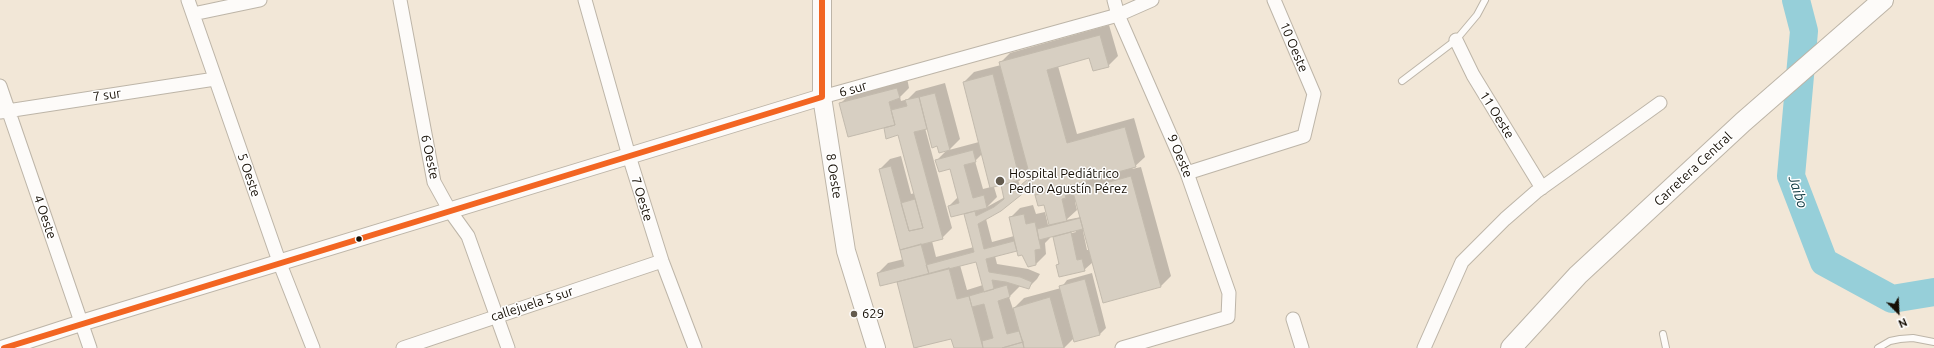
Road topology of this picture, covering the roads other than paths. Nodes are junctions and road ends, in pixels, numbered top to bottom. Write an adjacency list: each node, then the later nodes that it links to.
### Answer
1 (188, 0): 11 (street, 5 Oeste)
2 (260, 0): 11 (street)
3 (400, 0): 23 (street, 6 Oeste)
4 (585, 0): 20 (street, 7 Oeste)
5 (822, 0): 17 (main road, 8 Oeste)
6 (1114, 0): 12 (street, 9 Oeste)
7 (1152, 0): 12 (street, 6 sur)
8 (1274, 0): 21 (street, 10 Oeste)
9 (1485, 0): 13 (lane)
10 (1882, 1): 41 (main road, Carretera Central)
11 (193, 14): 14 (street, 5 Oeste)
12 (1118, 15): 17 (street, 6 sur); 21 (street, 9 Oeste)
13 (1456, 40): 15 (lane); 22 (street, 11 Oeste)
14 (215, 79): 19 (street, 7 sur); 25 (street, 5 Oeste)
15 (1402, 81)
16 (0, 86): 19 (street, 4 Oeste)
17 (822, 97): 20 (street, 6 sur); 37 (main road, 8 Oeste)
18 (1660, 103): 22 (street)
19 (4, 110): 28 (street, 4 Oeste)
20 (629, 156): 23 (street, 6 sur); 24 (street, 7 Oeste)
21 (1187, 173): 38 (street, 9 Oeste)
22 (1542, 188): 40 (street)
23 (450, 211): 25 (street, 6 sur); 26 (street, 6 Oeste)
24 (662, 262): 26 (street, callejuela 5 sur); 36 (street, 7 Oeste)
25 (280, 264): 28 (street, 6 sur); 33 (street, 5 Oeste)
26 (497, 316): 34 (street, callejuela 5 sur); 35 (street, 6 Oeste)
27 (1293, 319): 39 (street)
28 (81, 323): 31 (street, 6 sur); 32 (street, 4 Oeste)
29 (1663, 334): 42 (lane)
30 (1934, 342): 43 (lane)
31 (4, 348)
32 (90, 348)
33 (313, 348)
34 (403, 348)
35 (508, 348)
36 (695, 348)
37 (876, 348)
38 (1122, 348)
39 (1302, 348)
40 (1424, 348)
41 (1511, 348)
42 (1666, 348)
43 (1878, 348)

